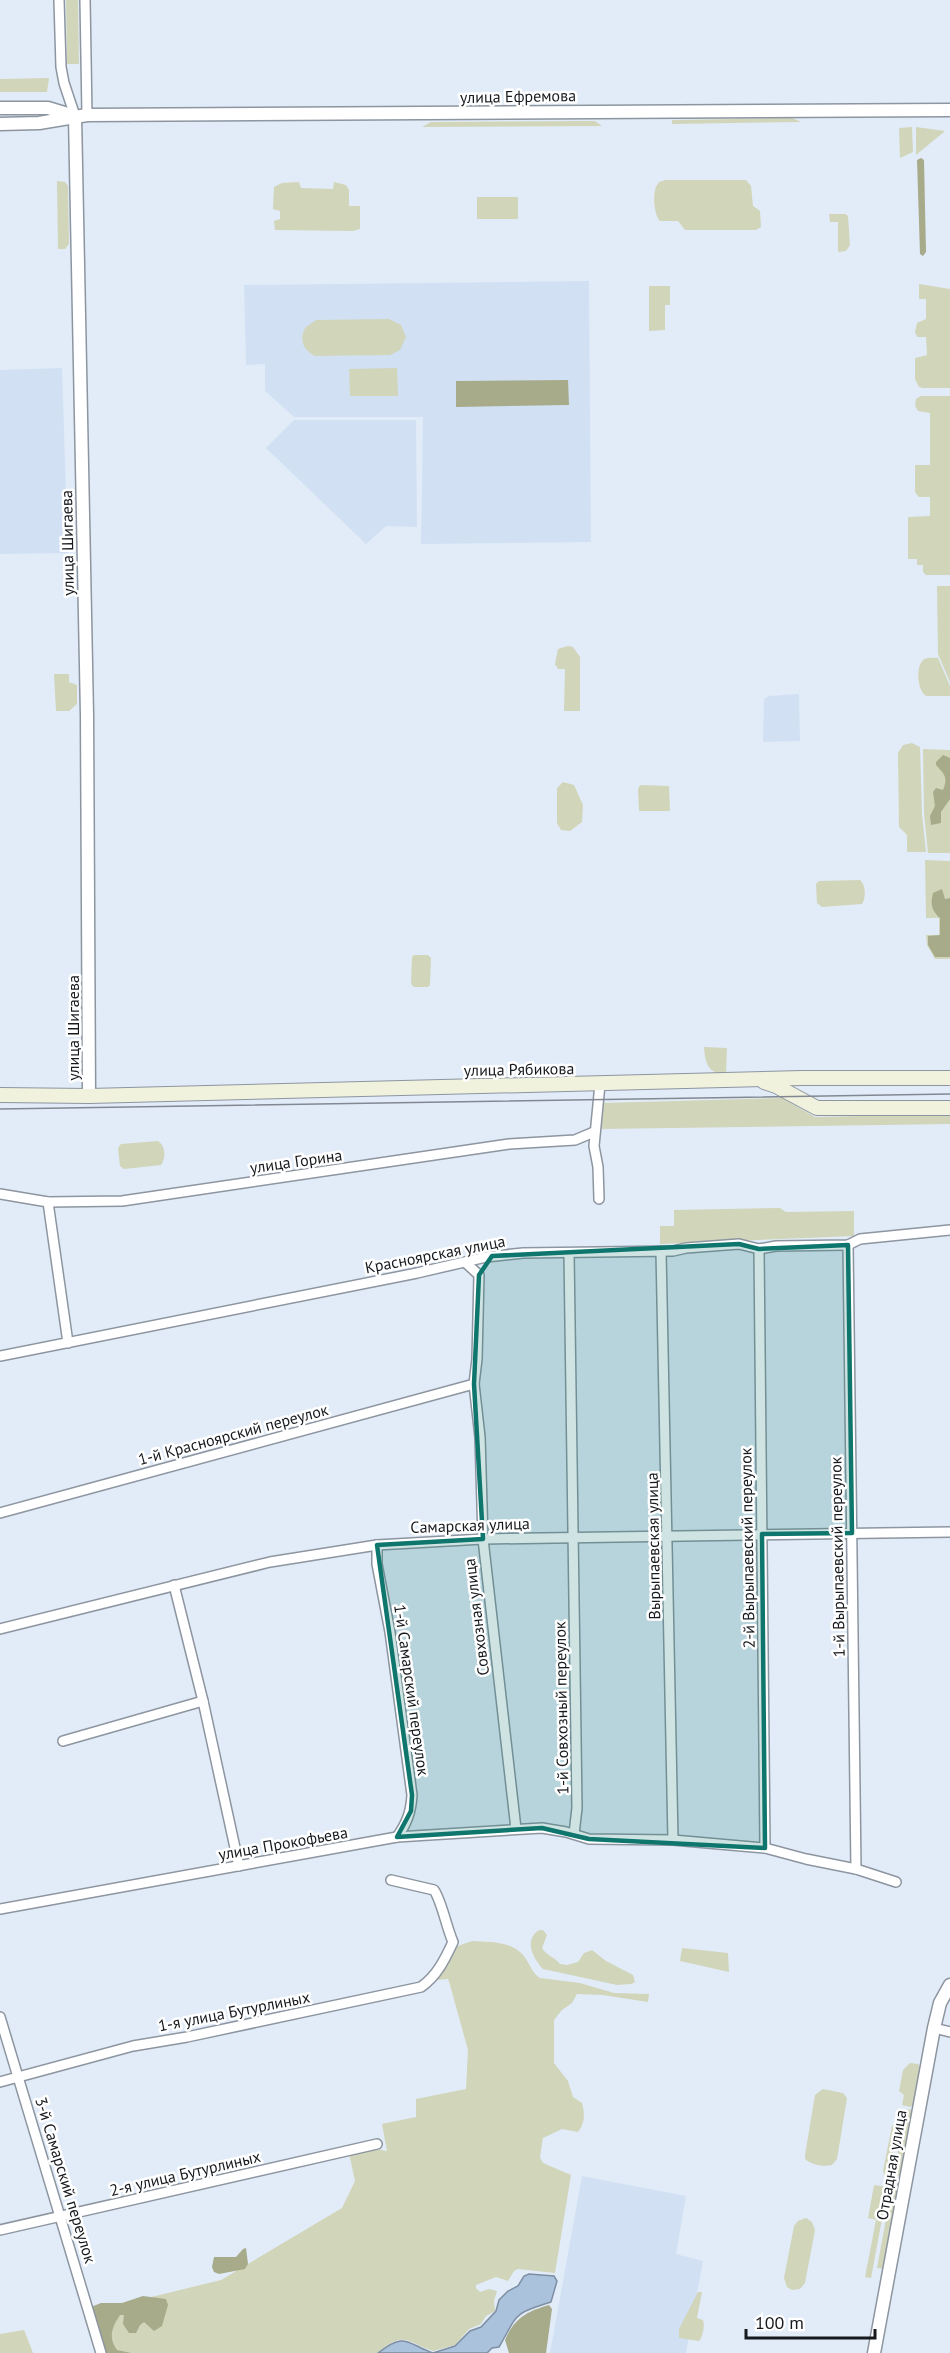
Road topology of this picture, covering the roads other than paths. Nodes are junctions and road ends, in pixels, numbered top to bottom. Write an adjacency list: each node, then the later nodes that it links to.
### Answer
1 (59, 0): 5 (street)
2 (85, 0): 5 (street, улица Шигаева)
3 (0, 108): 5 (street)
4 (950, 110): 5 (street, улица Ефремова)
5 (81, 116): 6 (street); 11 (street, улица Шигаева)
6 (0, 124)
7 (950, 1078): 8 (main road, улица Рябикова)
8 (759, 1080): 9 (main road, улица Рябикова); 12 (main road)
9 (600, 1084): 11 (main road, улица Рябикова); 13 (street)
10 (0, 1095): 11 (main road, улица Рябикова)
11 (89, 1096)
12 (950, 1108)
13 (594, 1132): 15 (street); 16 (street, улица Горина)
14 (0, 1194): 16 (street, улица Горина)
15 (599, 1199)
16 (48, 1202): 25 (street)
17 (950, 1230): 18 (street, Красноярская улица)
18 (848, 1245): 19 (street, Красноярская улица); 30 (street, 1-й Вырыпаевский переулок)
19 (759, 1249): 20 (street, Красноярская улица); 31 (street, 2-й Вырыпаевский переулок)
20 (661, 1251): 21 (street, Красноярская улица); 32 (street, Вырыпаевская улица)
21 (569, 1254): 22 (street, Красноярская улица); 33 (street, 1-й Совхозный переулок)
22 (492, 1256): 23 (street, Красноярская улица); 24 (street)
23 (466, 1263): 24 (street); 25 (street, Красноярская улица)
24 (479, 1275): 27 (street, Совхозная улица)
25 (68, 1343): 26 (street, Красноярская улица)
26 (0, 1356)
27 (474, 1384): 28 (street, 1-й Красноярский переулок); 34 (street, Совхозная улица)
28 (0, 1513)
29 (950, 1532): 30 (street, Самарская улица)
30 (852, 1533): 31 (street, Самарская улица); 46 (street, 1-й Вырыпаевский переулок)
31 (762, 1534): 32 (street, Самарская улица); 44 (street, 2-й Вырыпаевский переулок)
32 (668, 1536): 33 (street, Самарская улица); 43 (street, Вырыпаевская улица)
33 (574, 1538): 34 (street, Самарская улица); 41 (street, 1-й Совхозный переулок)
34 (483, 1539): 35 (street, Самарская улица); 40 (street, Совхозная улица)
35 (377, 1545): 36 (street, Самарская улица); 42 (street, 1-й Самарский переулок)
36 (174, 1585): 37 (street, Самарская улица); 38 (street)
37 (0, 1629)
38 (203, 1701): 39 (street); 45 (street)
39 (63, 1741)
40 (516, 1829): 41 (street, улица Прокофьева); 42 (street, улица Прокофьева)
41 (574, 1834): 43 (street)
42 (397, 1837): 45 (street, улица Прокофьева)
43 (673, 1840): 44 (street)
44 (765, 1848): 46 (street)
45 (239, 1866): 49 (street, улица Прокофьева)
46 (856, 1869): 48 (street)
47 (391, 1880): 54 (street, 1-я улица Бутурлиных)
48 (896, 1882)
49 (0, 1909)
50 (950, 1985): 52 (street, Отрадная улица)
51 (0, 2017): 54 (street, 3-й Самарский переулок)
52 (934, 2028): 53 (street); 60 (street, Отрадная улица)
53 (950, 2032)
54 (20, 2078): 55 (street, 1-я улица Бутурлиных); 57 (street, 3-й Самарский переулок)
55 (0, 2082)
56 (377, 2144): 57 (street, 2-я улица Бутурлиных)
57 (62, 2217): 58 (street, 2-я улица Бутурлиных); 59 (street, 3-й Самарский переулок)
58 (0, 2230)
59 (101, 2353)
60 (874, 2353)

